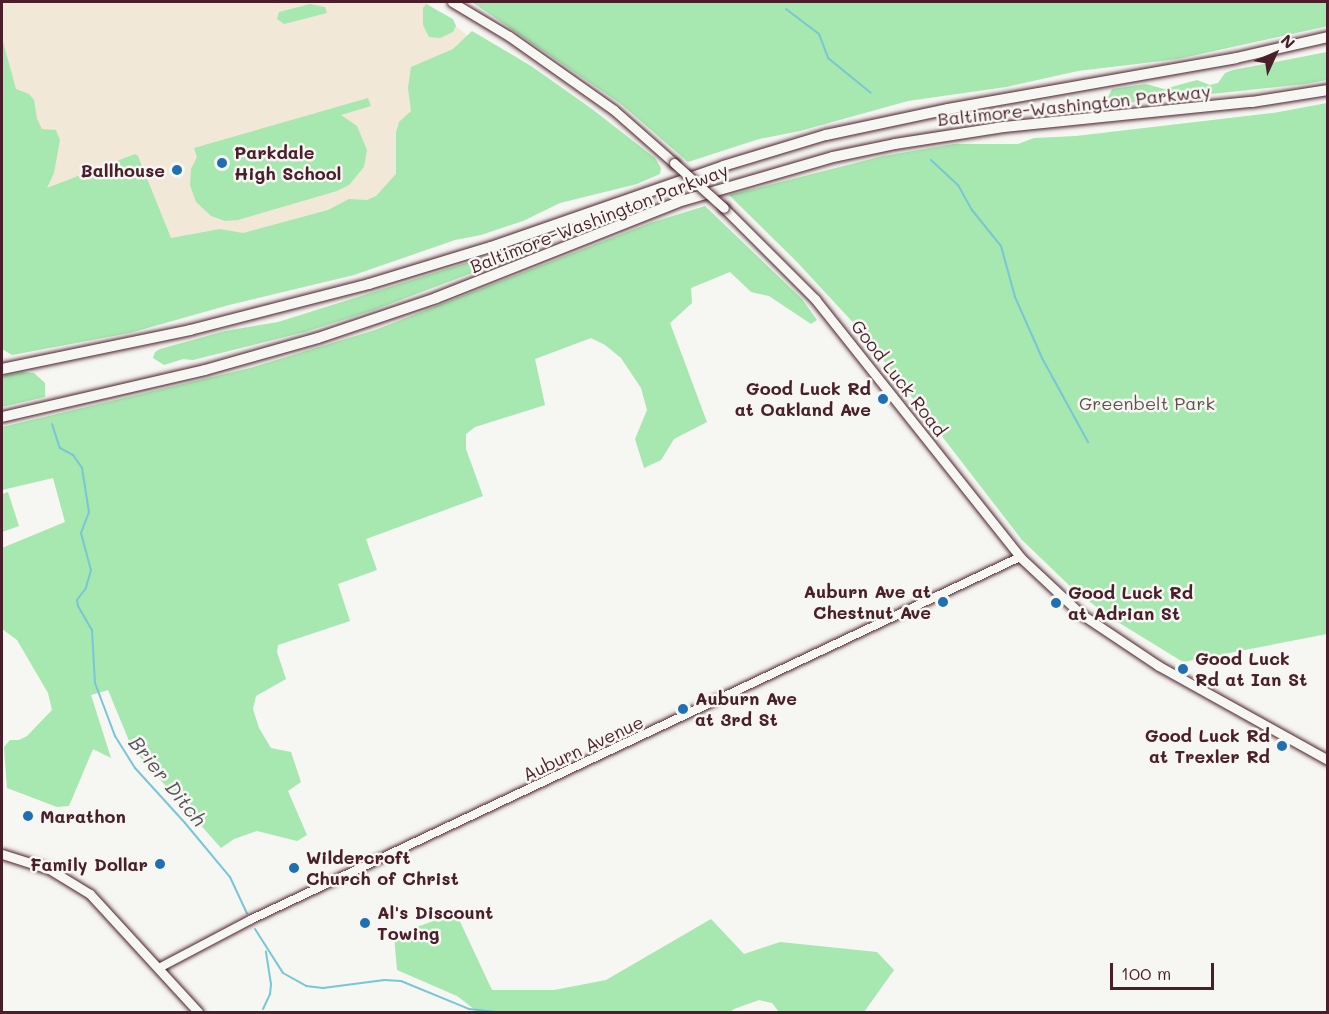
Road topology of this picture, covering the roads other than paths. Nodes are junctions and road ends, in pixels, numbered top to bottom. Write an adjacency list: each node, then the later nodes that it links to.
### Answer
1 (452, 2): 6 (main road, Good Luck Road, bridge)
2 (1328, 37): 4 (highway, Baltimore-Washington Parkway)
3 (1328, 90): 5 (highway, Baltimore-Washington Parkway)
4 (2, 369)
5 (2, 417)
6 (1020, 557): 7 (main road, Good Luck Road); 9 (street, Auburn Avenue)
7 (1328, 760)
8 (2, 854): 9 (main road)
9 (159, 968): 10 (main road)
10 (198, 1012)

